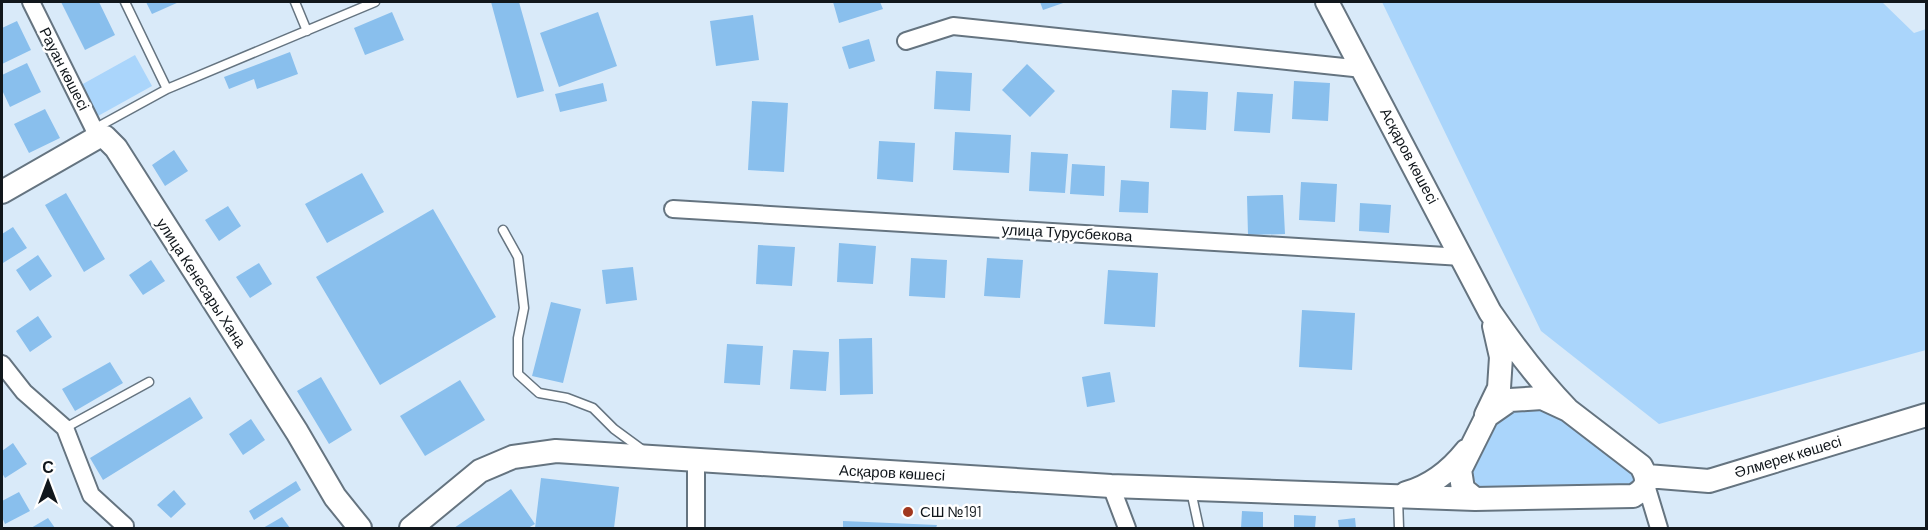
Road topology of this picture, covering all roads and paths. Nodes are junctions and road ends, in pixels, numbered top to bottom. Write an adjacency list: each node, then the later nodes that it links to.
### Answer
1 (30, 2): 10 (street, Рауан көшесі)
2 (125, 2): 9 (lane)
3 (295, 2): 6 (lane)
4 (375, 2): 6 (lane)
5 (1327, 2): 8 (street, Асқаров көшесі)
6 (307, 31): 9 (lane)
7 (906, 41): 8 (street)
8 (1363, 69): 14 (street, Асқаров көшесі)
9 (167, 89): 10 (lane)
10 (96, 133): 11 (street); 30 (street, улица Кенесары Хана)
11 (2, 192)
12 (673, 209): 14 (street, улица Турусбекова)
13 (504, 230): 22 (lane)
14 (1462, 257): 15 (street, Асқаров көшесі)
15 (1490, 312): 18 (street); 21 (street)
16 (2, 364): 20 (street)
17 (149, 382): 20 (lane)
18 (1568, 410): 21 (street); 24 (street)
19 (1926, 415): 24 (street, Әлмерек көшесі)
20 (65, 428): 29 (street)
21 (1471, 446): 27 (street); 28 (street)
22 (652, 457): 23 (street, Асқаров көшесі); 31 (street, Асқаров көшесі)
23 (696, 461): 25 (street, Асқаров көшесі); 32 (street)
24 (1647, 481): 28 (street, Асқаров көшесі); 36 (street)
25 (1111, 486): 26 (street, Асқаров көшесі); 33 (street)
26 (1190, 489): 27 (street, Асқаров көшесі); 34 (lane)
27 (1398, 495): 28 (street, Асқаров көшесі); 35 (lane)
28 (1475, 499)
29 (125, 526)
30 (360, 528)
31 (411, 528)
32 (696, 528)
33 (1127, 528)
34 (1199, 528)
35 (1399, 528)
36 (1659, 528)

